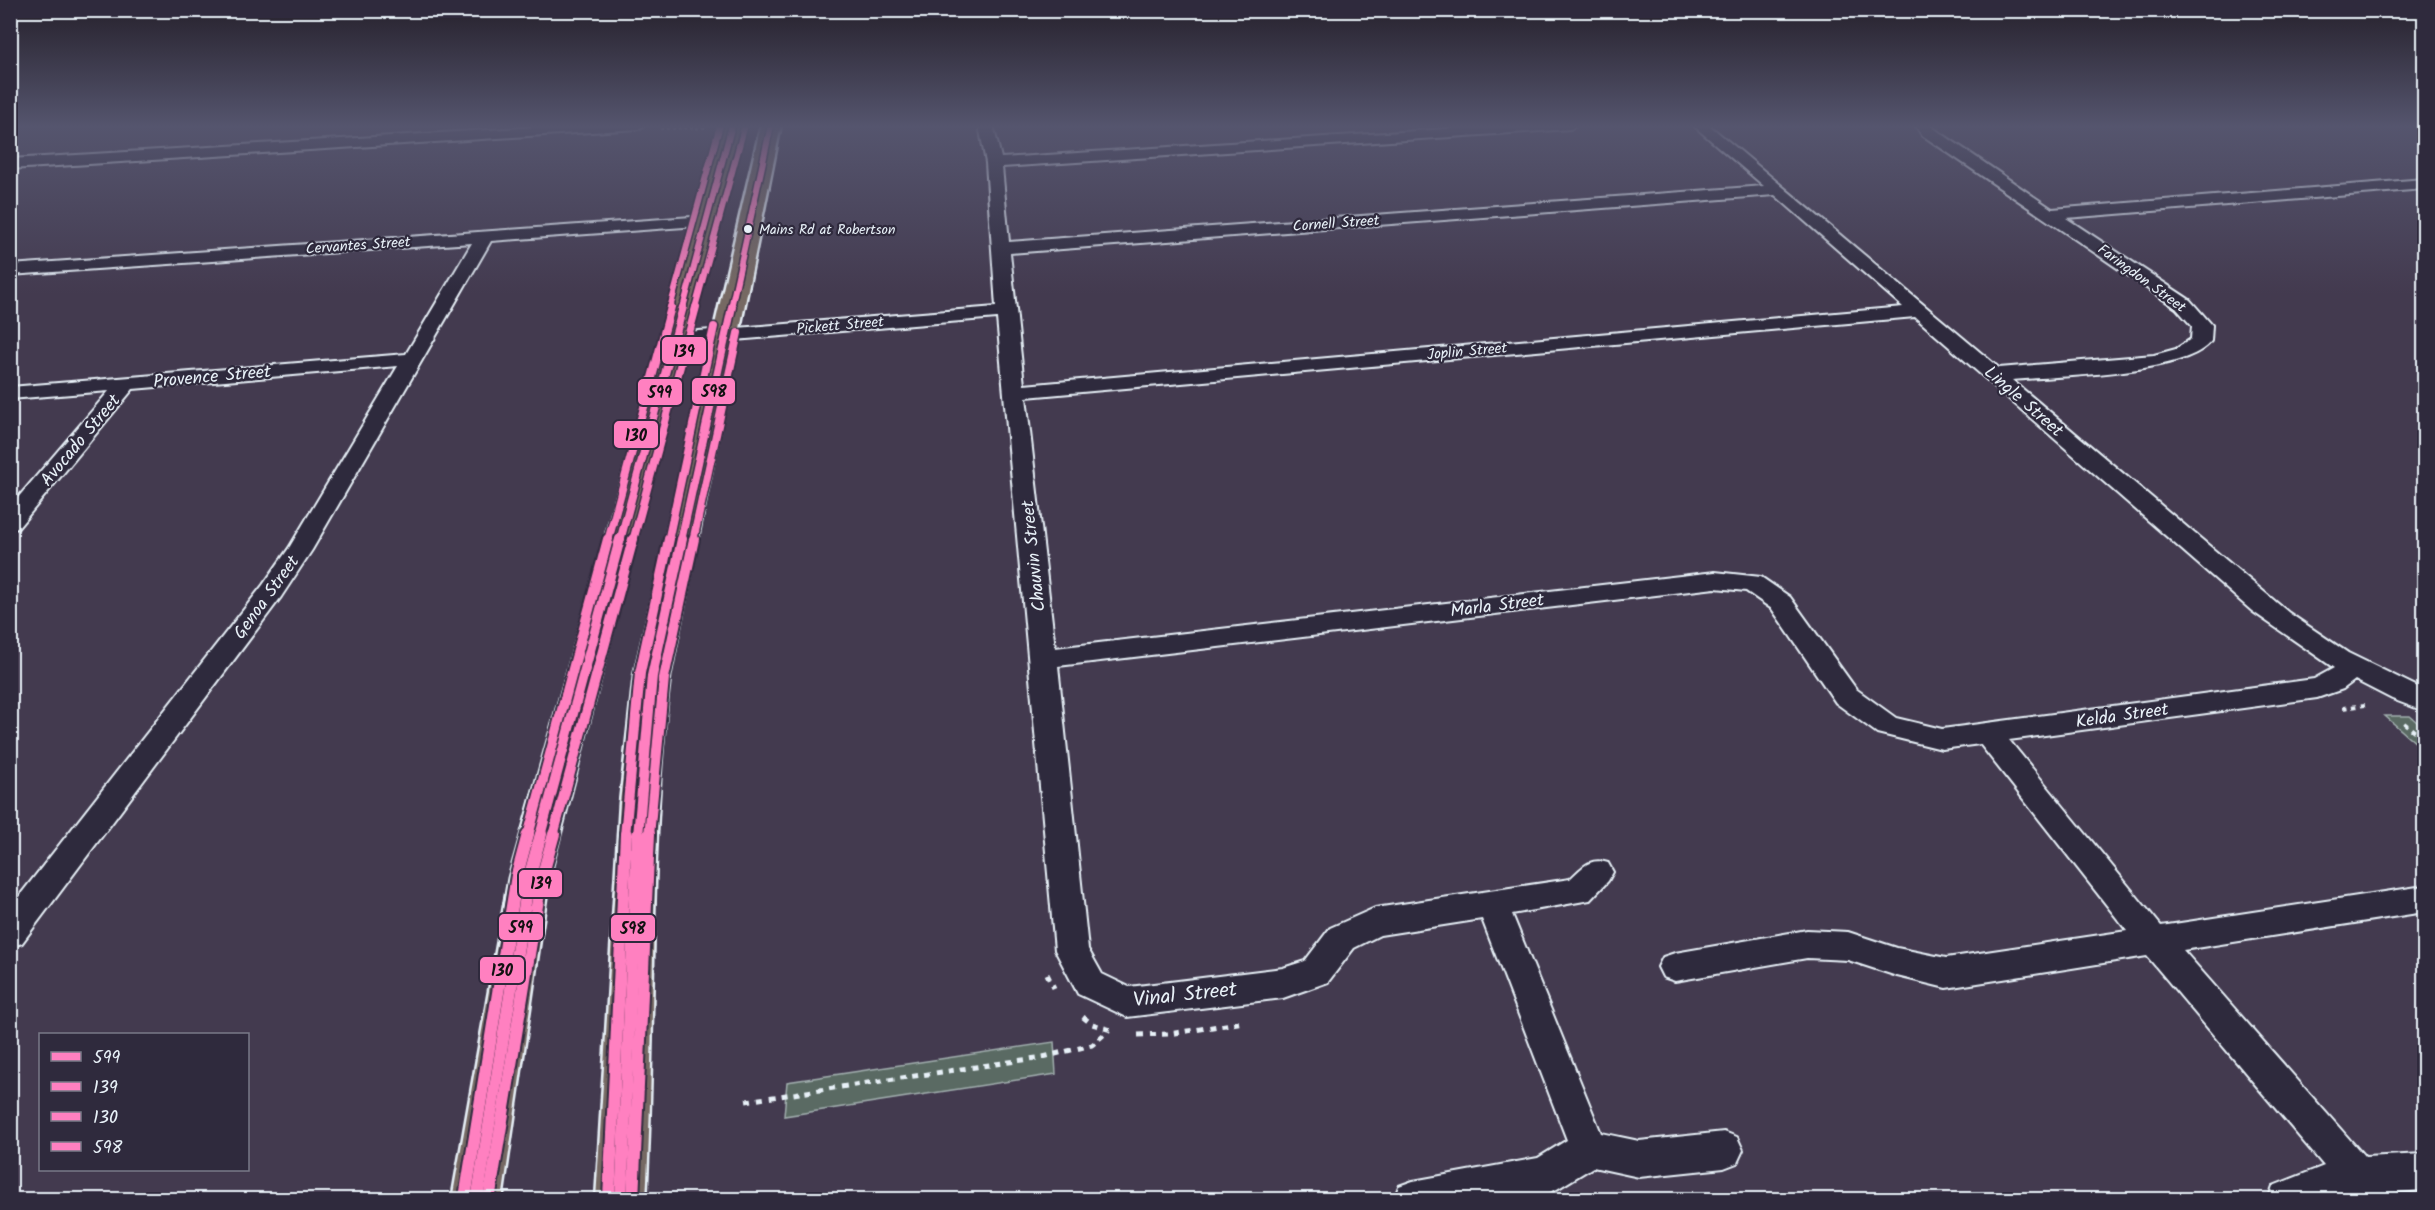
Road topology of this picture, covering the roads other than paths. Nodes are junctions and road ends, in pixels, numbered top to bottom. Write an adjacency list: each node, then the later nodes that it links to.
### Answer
1 (717, 181): 9 (main road)
2 (759, 181): 15 (main road)
3 (995, 181): 11 (street, Chauvin Street)
4 (1769, 181): 7 (street, Lingle Street)
5 (2001, 181): 8 (street, Faringdon Street)
6 (2424, 184): 8 (street)
7 (1779, 190): 11 (street, Cornell Street); 13 (street, Lingle Street)
8 (2050, 214): 18 (street, Faringdon Street)
9 (706, 221): 10 (street, Cervantes Street); 16 (main road)
10 (485, 236): 12 (street, Cervantes Street); 17 (street, Genoa Street)
11 (1000, 248): 14 (street, Chauvin Street)
12 (10, 270)
13 (1920, 311): 18 (street, Lingle Street); 20 (street, Joplin Street)
14 (1006, 312): 15 (street, Pickett Street); 20 (street, Chauvin Street)
15 (725, 334): 16 (street, Pickett Street); 40 (main road)
16 (674, 339): 39 (main road)
17 (413, 359): 19 (street, Provence Street); 31 (street, Genoa Street)
18 (1994, 375): 24 (street, Lingle Street)
19 (126, 384): 21 (street, Provence Street); 22 (street, Avocado Street)
20 (1015, 392): 23 (street, Chauvin Street)
21 (10, 393)
22 (10, 523)
23 (1044, 658): 26 (street, Marla Street); 34 (street, Chauvin Street)
24 (2354, 668): 25 (street, Lingle Street); 27 (street, Kelda Street)
25 (2424, 701)
26 (1887, 726): 27 (street, Kelda Street)
27 (1988, 734): 32 (street)
28 (1597, 872): 30 (street, Vinal Street)
29 (2424, 899): 32 (street)
30 (1492, 904): 34 (street, Vinal Street); 35 (street)
31 (10, 933)
32 (2154, 941): 33 (street); 38 (street)
33 (1675, 967)
34 (1083, 998)
35 (1589, 1148): 36 (street); 41 (street)
36 (1724, 1150)
37 (2424, 1172): 38 (street)
38 (2357, 1176): 42 (street)
39 (477, 1200)
40 (621, 1200)
41 (1413, 1200)
42 (2287, 1200)

